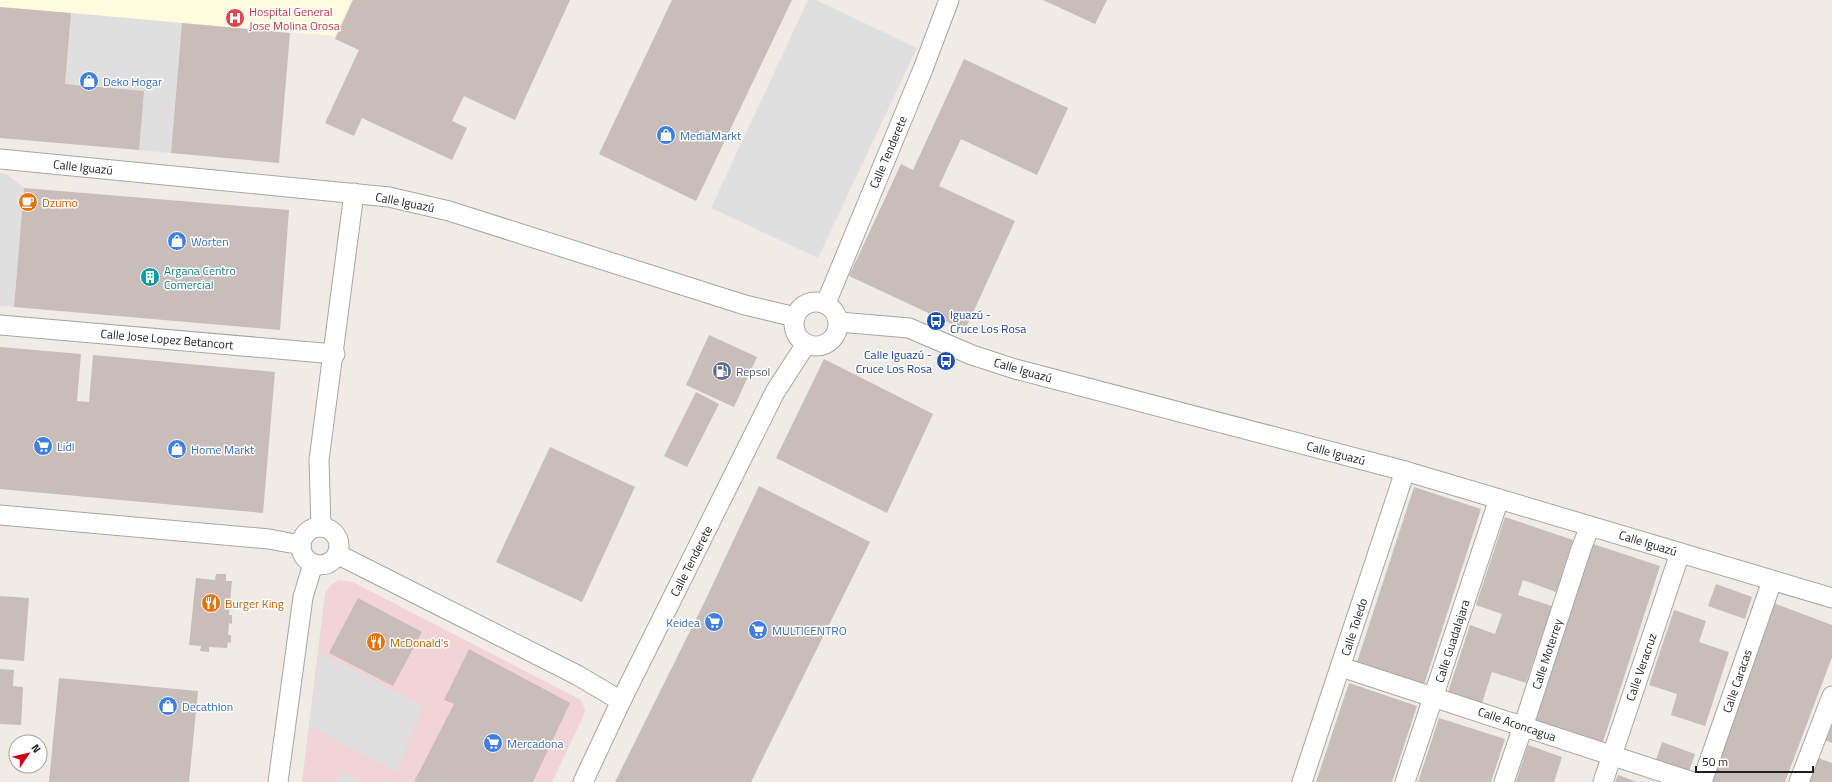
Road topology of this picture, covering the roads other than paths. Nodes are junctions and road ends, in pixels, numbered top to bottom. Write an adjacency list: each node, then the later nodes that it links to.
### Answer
1 (949, 0): 4 (street, Calle Tenderete)
2 (0, 159): 3 (street, Calle Iguazú)
3 (354, 193): 5 (street, Calle Iguazú); 9 (street)
4 (826, 303): 5 (street); 6 (street)
5 (795, 317): 8 (street)
6 (839, 322): 8 (street); 10 (street, Calle Iguazú)
7 (0, 325): 9 (street, Calle Jose Lopez Betancort)
8 (806, 344): 24 (street, Calle Tenderete)
9 (335, 354): 14 (street)
10 (1406, 471): 11 (street, Calle Iguazú); 21 (street, Calle Toledo)
11 (1499, 499): 13 (street, Calle Iguazú); 23 (street, Calle Guadalajara)
12 (0, 515): 15 (street)
13 (1590, 526): 16 (street, Calle Iguazú); 25 (street, Calle Moterrey)
14 (321, 527): 15 (street); 17 (street)
15 (301, 545): 18 (street)
16 (1680, 553): 19 (street, Calle Iguazú); 26 (street, Calle Veracruz)
17 (337, 554): 18 (street); 24 (street)
18 (313, 564): 27 (street)
19 (1772, 581): 20 (street, Calle Iguazú); 34 (street, Calle Caracas)
20 (1832, 598)
21 (1341, 667): 23 (street, Calle Aconcagua); 29 (street, Calle Toledo)
22 (1832, 696): 35 (street)
23 (1434, 697): 25 (street, Calle Aconcagua); 30 (street, Calle Guadalajara)
24 (621, 701): 28 (street, Calle Tenderete)
25 (1523, 726): 26 (street, Calle Aconcagua); 31 (street, Calle Moterrey)
26 (1612, 756): 32 (street, Calle Veracruz); 33 (street, Calle Aconcagua)
27 (278, 782)
28 (583, 782)
29 (1302, 782)
30 (1405, 782)
31 (1504, 782)
32 (1603, 782)
33 (1693, 782)
34 (1702, 782)
35 (1799, 782)

